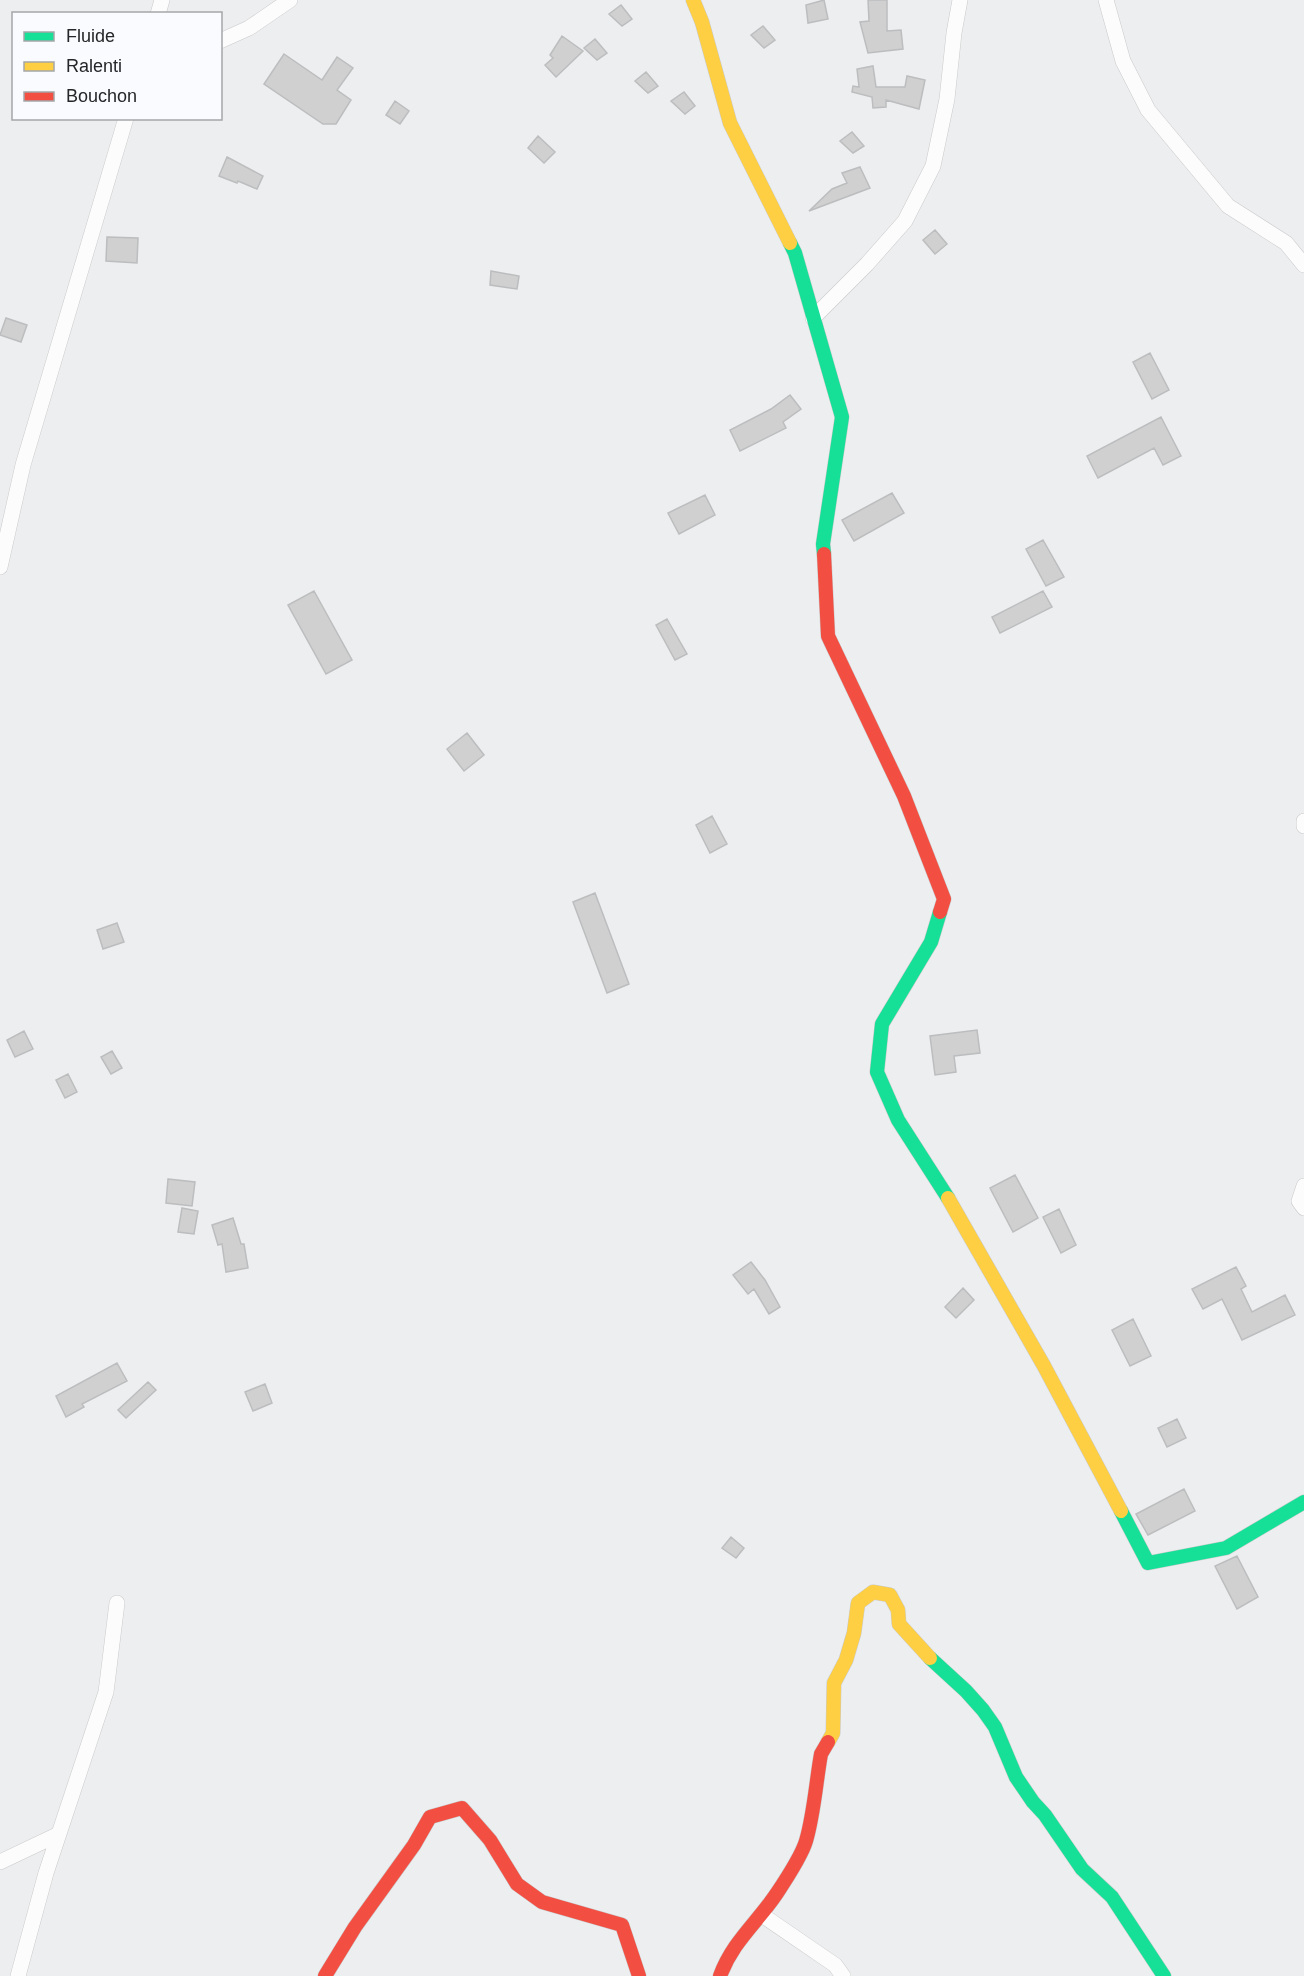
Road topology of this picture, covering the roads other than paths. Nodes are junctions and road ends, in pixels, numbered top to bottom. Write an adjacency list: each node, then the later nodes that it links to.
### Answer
1 (290, 0): 5 (street)
2 (693, 0): 8 (street)
3 (960, 0): 8 (street)
4 (1106, 0): 7 (street)
5 (222, 40)
6 (125, 120): 9 (street)
7 (1304, 265)
8 (813, 318): 12 (street)
9 (0, 567)
10 (1304, 1186): 11 (street)
11 (1304, 1208)
12 (1304, 1502)
13 (117, 1603): 14 (street)
14 (59, 1834): 15 (street); 17 (street)
15 (0, 1862)
16 (762, 1915): 20 (street); 21 (street); 22 (street)
17 (18, 1976)
18 (325, 1976): 19 (street)
19 (639, 1976)
20 (720, 1976)
21 (843, 1976)
22 (1164, 1976)

